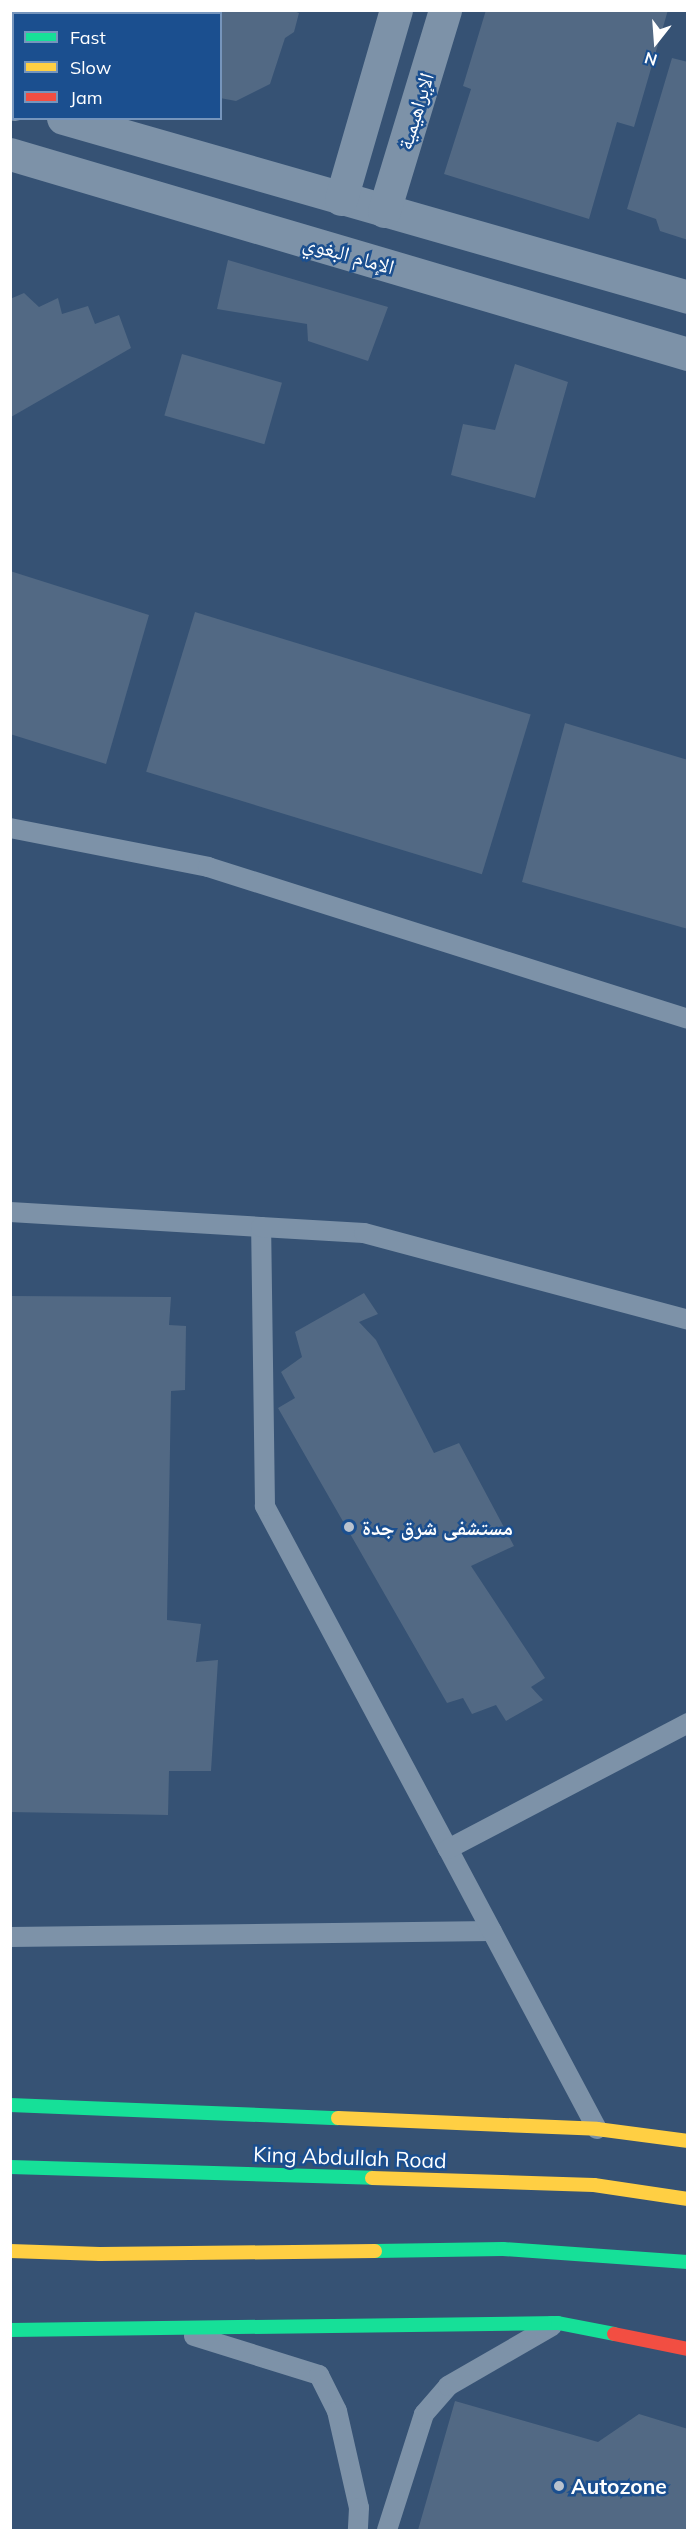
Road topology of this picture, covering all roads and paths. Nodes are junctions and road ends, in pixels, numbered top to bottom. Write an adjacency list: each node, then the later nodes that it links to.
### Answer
1 (396, 10): 5 (street)
2 (445, 10): 6 (street, الإبراهيمية)
3 (70, 120): 5 (street)
4 (10, 154): 8 (street, الإمام البغوي)
5 (341, 199): 6 (street)
6 (384, 211): 7 (street)
7 (687, 297)
8 (687, 354)
9 (10, 828): 10 (lane)
10 (687, 1019)
11 (10, 1212): 12 (lane)
12 (261, 1227): 13 (lane); 15 (lane)
13 (687, 1320)
14 (687, 1722): 15 (lane)
15 (448, 1849): 16 (lane)
16 (492, 1931): 17 (lane); 19 (lane)
17 (10, 1937)
18 (10, 2105): 19 (main road, King Abdullah Road)
19 (597, 2129): 20 (main road, King Abdullah Road)
20 (687, 2141)
21 (10, 2167): 22 (main road, King Abdullah Road)
22 (687, 2199)
23 (10, 2251): 24 (main road)
24 (687, 2262)
25 (558, 2323): 26 (main road); 28 (main road); 30 (lane)
26 (168, 2329): 27 (main road); 29 (lane)
27 (10, 2330)
28 (687, 2349)
29 (358, 2530)
30 (387, 2530)

